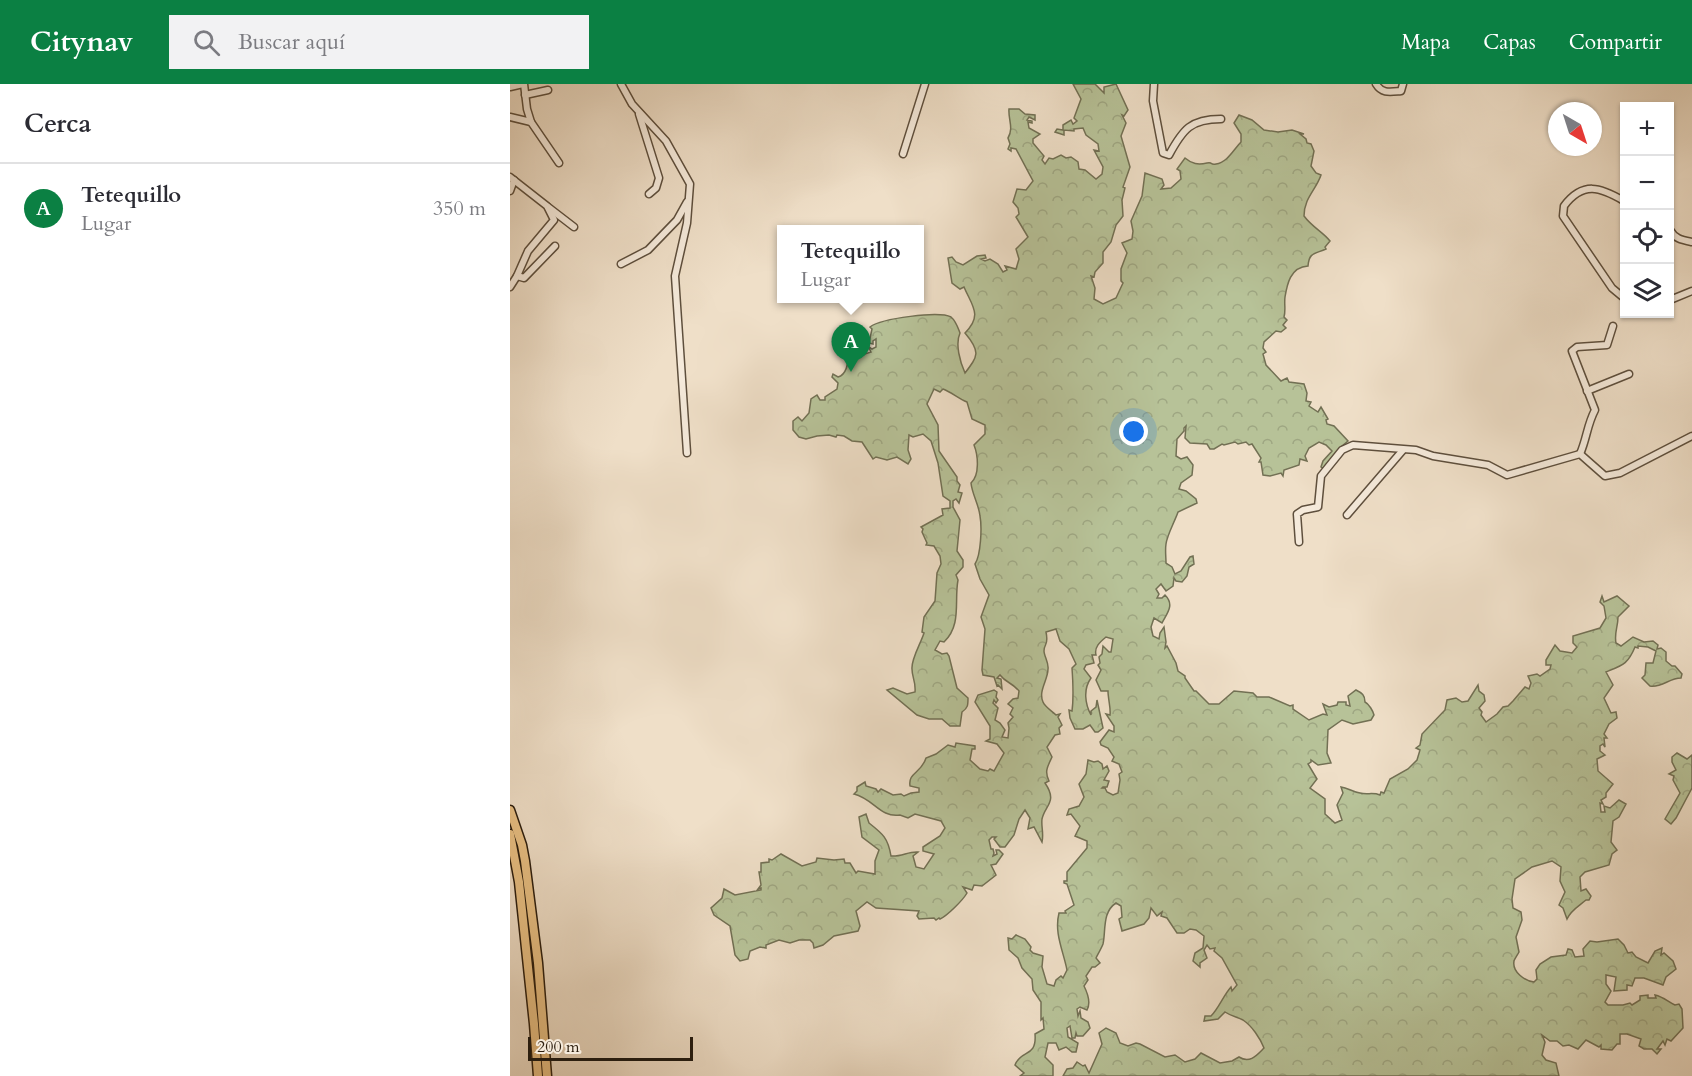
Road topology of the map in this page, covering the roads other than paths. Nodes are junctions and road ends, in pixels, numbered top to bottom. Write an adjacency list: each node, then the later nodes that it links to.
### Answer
1 (523, 84): 7 (street); 9 (street)
2 (621, 84): 10 (street)
3 (925, 84): 14 (street)
4 (1154, 84): 12 (street)
5 (1376, 84): 6 (street)
6 (1403, 84)
7 (510, 87)
8 (548, 90): 9 (street)
9 (525, 95): 13 (street)
10 (638, 110): 18 (street); 19 (street)
11 (510, 117): 13 (street)
12 (1221, 119)
13 (531, 122): 15 (street)
14 (903, 154)
15 (560, 163)
16 (512, 179): 17 (street); 21 (street)
17 (510, 191)
18 (649, 194)
19 (689, 199): 26 (street); 37 (street)
20 (1620, 199): 30 (street)
21 (547, 206): 22 (street); 27 (street)
22 (574, 227)
23 (1674, 236): 24 (street)
24 (1692, 242)
25 (555, 246): 27 (street)
26 (621, 264)
27 (517, 276): 28 (street)
28 (510, 287)
29 (1692, 291): 31 (street)
30 (1620, 295)
31 (1674, 298)
32 (1613, 326): 34 (street)
33 (1629, 374): 34 (street)
34 (1587, 391): 38 (street)
35 (1692, 436): 38 (street)
36 (1403, 450): 38 (street); 39 (street); 40 (street)
37 (687, 453)
38 (1580, 454)
39 (1347, 515)
40 (1299, 542)
41 (510, 810): 44 (highway)
42 (510, 834): 43 (highway)
43 (538, 1076)
44 (547, 1076)

